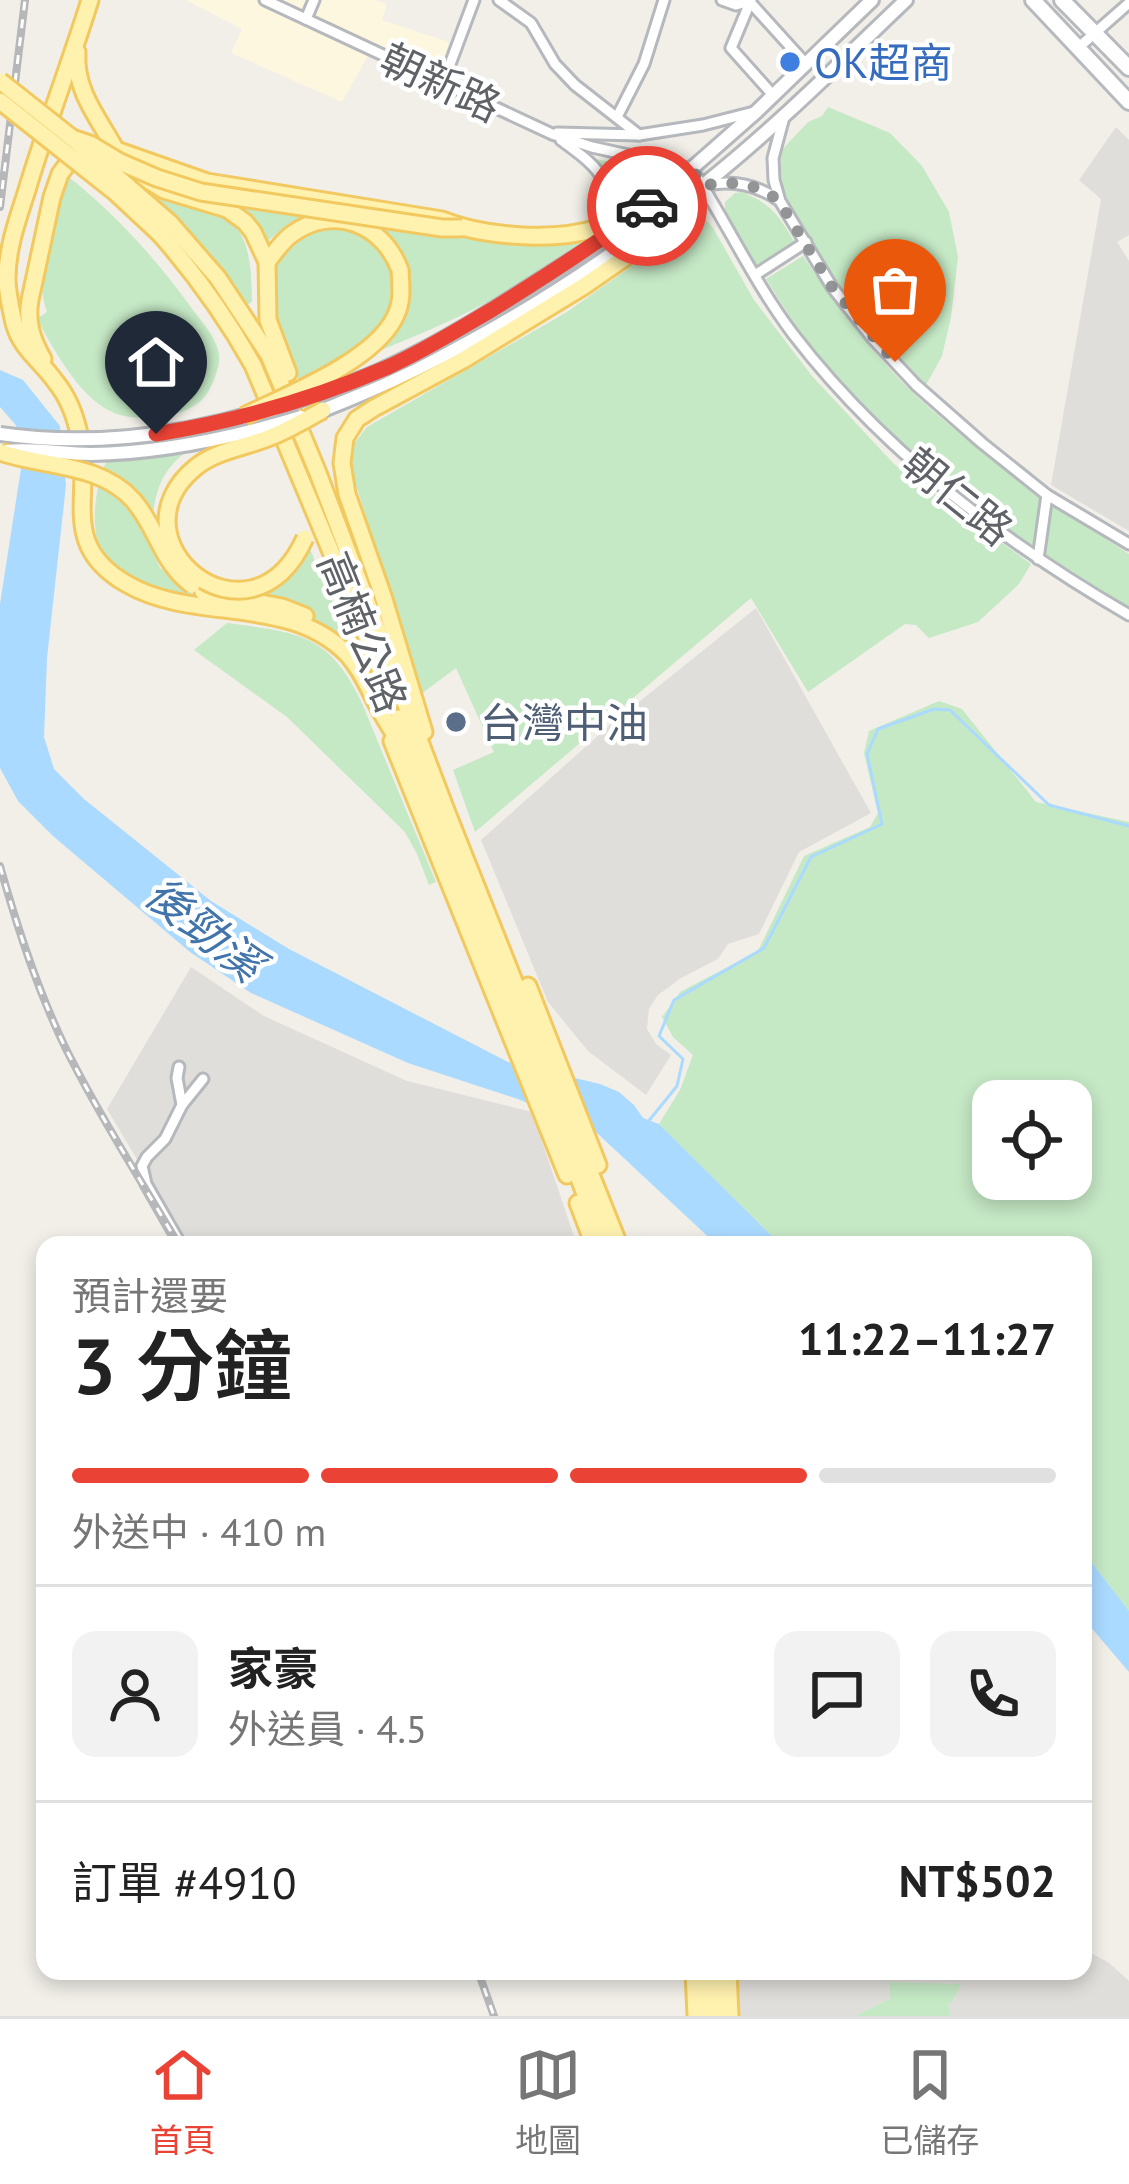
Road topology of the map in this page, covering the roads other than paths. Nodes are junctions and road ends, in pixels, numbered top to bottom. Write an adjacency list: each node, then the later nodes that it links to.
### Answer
1 (90, 0): 16 (main road)
2 (265, 0): 14 (street, 朝新路)
3 (314, 0): 14 (street)
4 (474, 0): 21 (street)
5 (499, 0): 27 (street)
6 (664, 0): 27 (street)
7 (722, 0): 8 (street)
8 (750, 0): 18 (street); 22 (street)
9 (872, 0): 18 (street)
10 (906, 0): 26 (street)
11 (1034, 0): 17 (main road)
12 (1062, 0): 15 (main road)
13 (1129, 2): 15 (street)
14 (306, 19): 21 (street, 朝新路)
15 (1095, 34): 17 (street); 19 (main road)
16 (78, 38): 31 (main road); 42 (main road)
17 (1079, 47): 24 (main road)
18 (806, 64): 22 (street)
19 (1129, 68)
20 (0, 81): 30 (main road, bridge)
21 (443, 83): 28 (street, 朝新路)
22 (773, 95): 25 (street)
23 (0, 101): 38 (main road, 高楠公路, bridge)
24 (1129, 102)
25 (756, 112): 29 (street, 朝新路); 32 (street)
26 (785, 116): 33 (street); 35 (street)
27 (616, 117): 29 (street)
28 (552, 134): 29 (street, 朝新路); 32 (street, 朝新路); 37 (street, 朝新路)
29 (639, 135)
30 (72, 138): 36 (main road, bridge); 38 (main road, bridge)
31 (116, 149): 36 (main road, bridge); 40 (main road); 42 (main road)
32 (692, 169): 33 (street, 朝仁路); 34 (street)
33 (703, 186): 34 (street); 35 (street); 41 (street, 朝仁路)
34 (668, 201): 37 (main road); 43 (street); 55 (main road)
35 (779, 201): 39 (street, 朝仁路)
36 (462, 228): 37 (main road)
37 (612, 228): 44 (street, bridge)
38 (165, 229): 45 (main road, 高楠公路); 48 (main road, 高楠公路)
39 (807, 242): 41 (street); 49 (street, 朝仁路)
40 (267, 262): 44 (main road, bridge); 45 (main road)
41 (755, 275): 51 (street, 朝仁路)
42 (54, 379): 53 (main road)
43 (323, 410): 47 (street, bridge); 48 (main road, bridge)
44 (244, 416): 46 (street, bridge)
45 (300, 428): 55 (main road, 高楠公路)
46 (0, 434)
47 (0, 452): 53 (main road, bridge)
48 (305, 493): 54 (main road, 高楠公路)
49 (1047, 495): 50 (street, 朝仁路); 51 (street)
50 (1129, 544)
51 (1038, 559): 52 (street, 朝仁路)
52 (1129, 615)
53 (338, 646): 54 (main road)
54 (387, 708): 56 (main road, 高楠公路); 56 (main road)
55 (416, 717): 56 (main road, 高楠公路); 56 (main road)
56 (427, 780): 57 (main road, 高楠公路); 57 (main road, 高楠公路)
57 (534, 1048): 61 (main road, 高楠公路); 61 (main road, 高楠公路)
58 (179, 1067): 60 (street)
59 (203, 1079): 60 (street)
60 (182, 1105): 62 (street)
61 (565, 1127): 63 (main road, 高楠公路); 64 (main road, 高楠公路); 65 (main road, 高楠公路); 66 (main road, 高楠公路)
62 (177, 1236)
63 (592, 1236)
64 (602, 1236)
65 (615, 1236)
66 (623, 1236)
67 (694, 1980): 71 (main road)
68 (705, 1980): 72 (main road)
69 (717, 1980): 73 (main road)
70 (728, 1980): 74 (main road)
71 (696, 2016)
72 (707, 2016)
73 (718, 2016)
74 (730, 2016)

